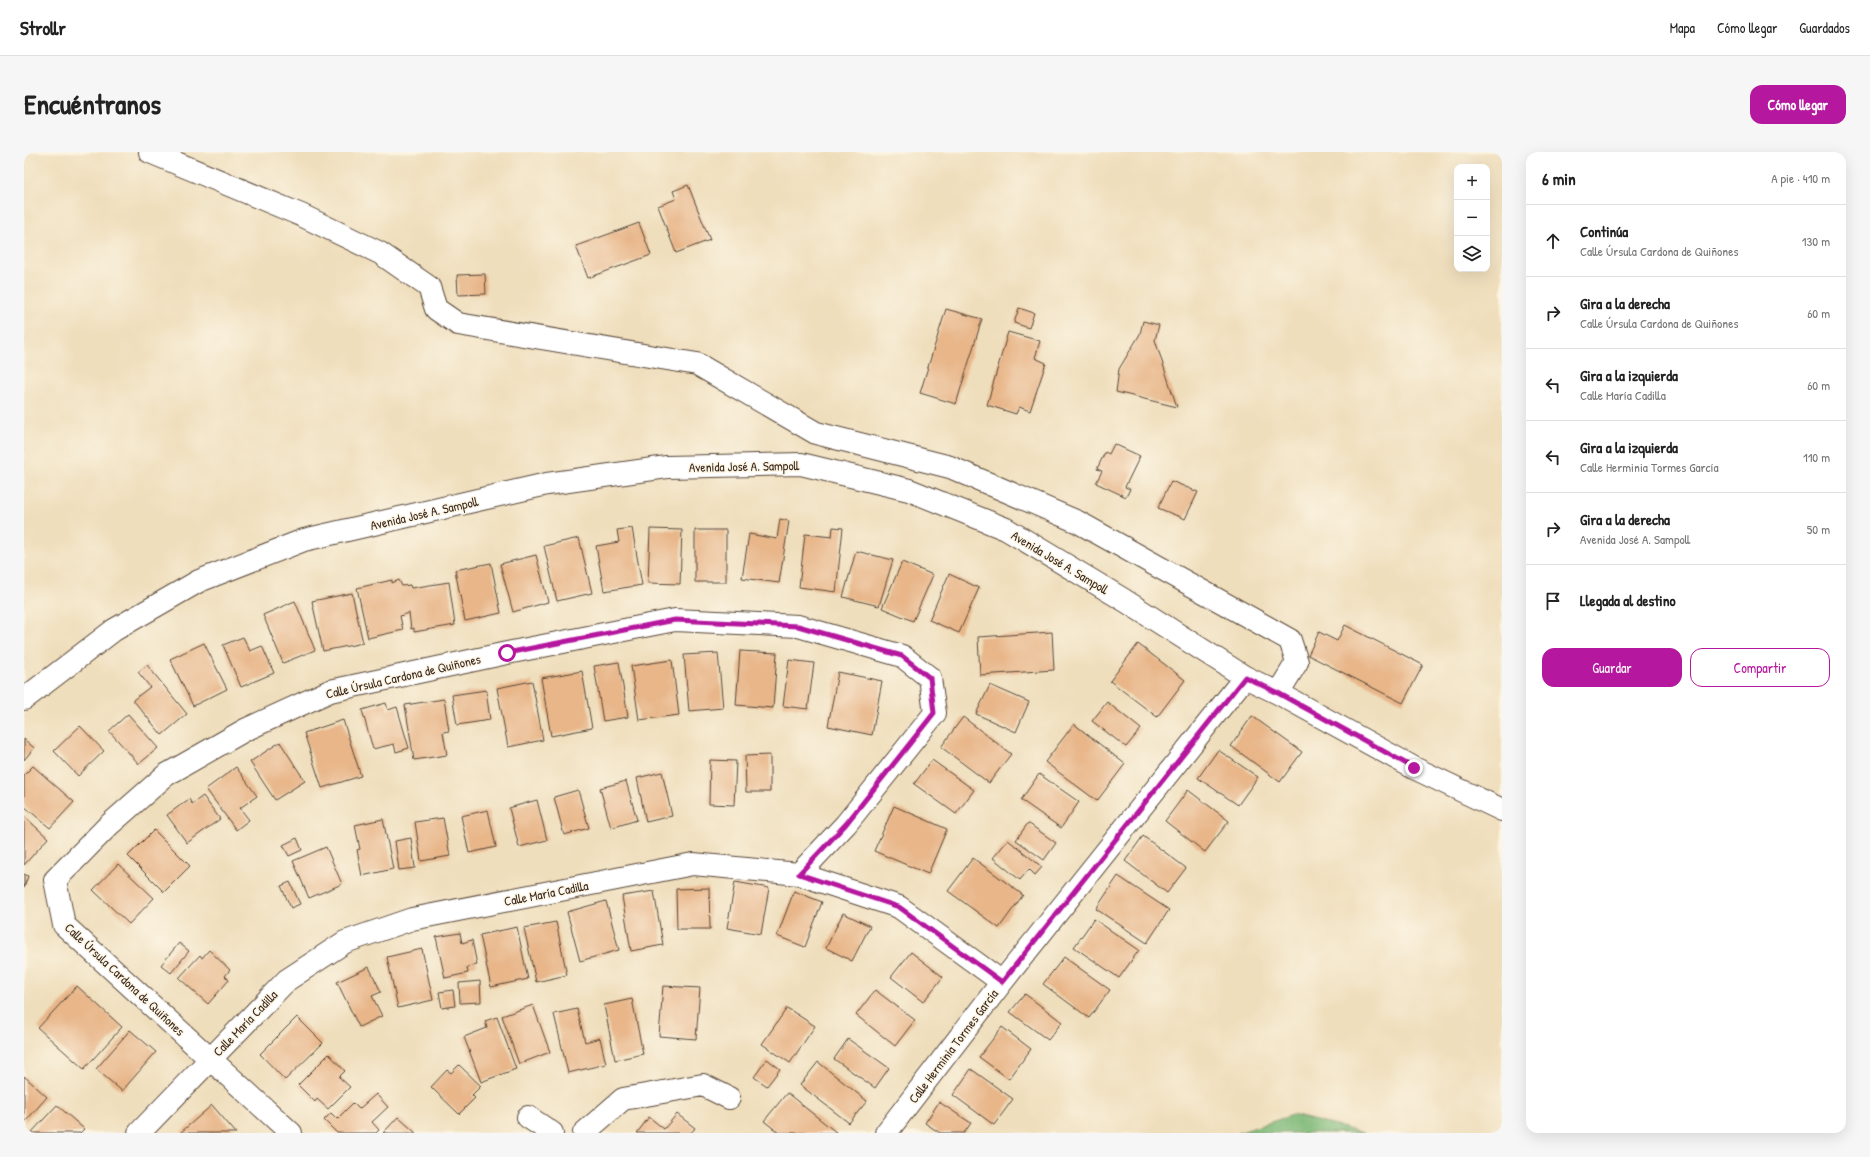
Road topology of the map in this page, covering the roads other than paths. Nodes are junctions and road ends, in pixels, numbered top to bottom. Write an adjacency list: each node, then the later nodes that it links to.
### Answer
1 (150, 152): 2 (street)
2 (816, 433): 3 (street); 5 (street)
3 (801, 464): 4 (street, Avenida José A. Sampoll); 6 (street, Avenida José A. Sampoll)
4 (1245, 677): 5 (street, Avenida José A. Sampoll); 9 (street, Calle Herminia Tormes García)
5 (1278, 693): 7 (street, Avenida José A. Sampoll)
6 (24, 699)
7 (1502, 810)
8 (799, 874): 9 (street, Calle María Cadilla); 10 (street, Calle María Cadilla); 10 (street, Calle Úrsula Cardona de Quiñones)
9 (1002, 982): 17 (street, Calle Herminia Tormes García)
10 (211, 1058): 13 (street, Calle María Cadilla); 14 (street, Calle Úrsula Cardona de Quiñones)
11 (729, 1098): 16 (street)
12 (528, 1117): 15 (street)
13 (139, 1133)
14 (291, 1133)
15 (552, 1133)
16 (584, 1133)
17 (886, 1133)

